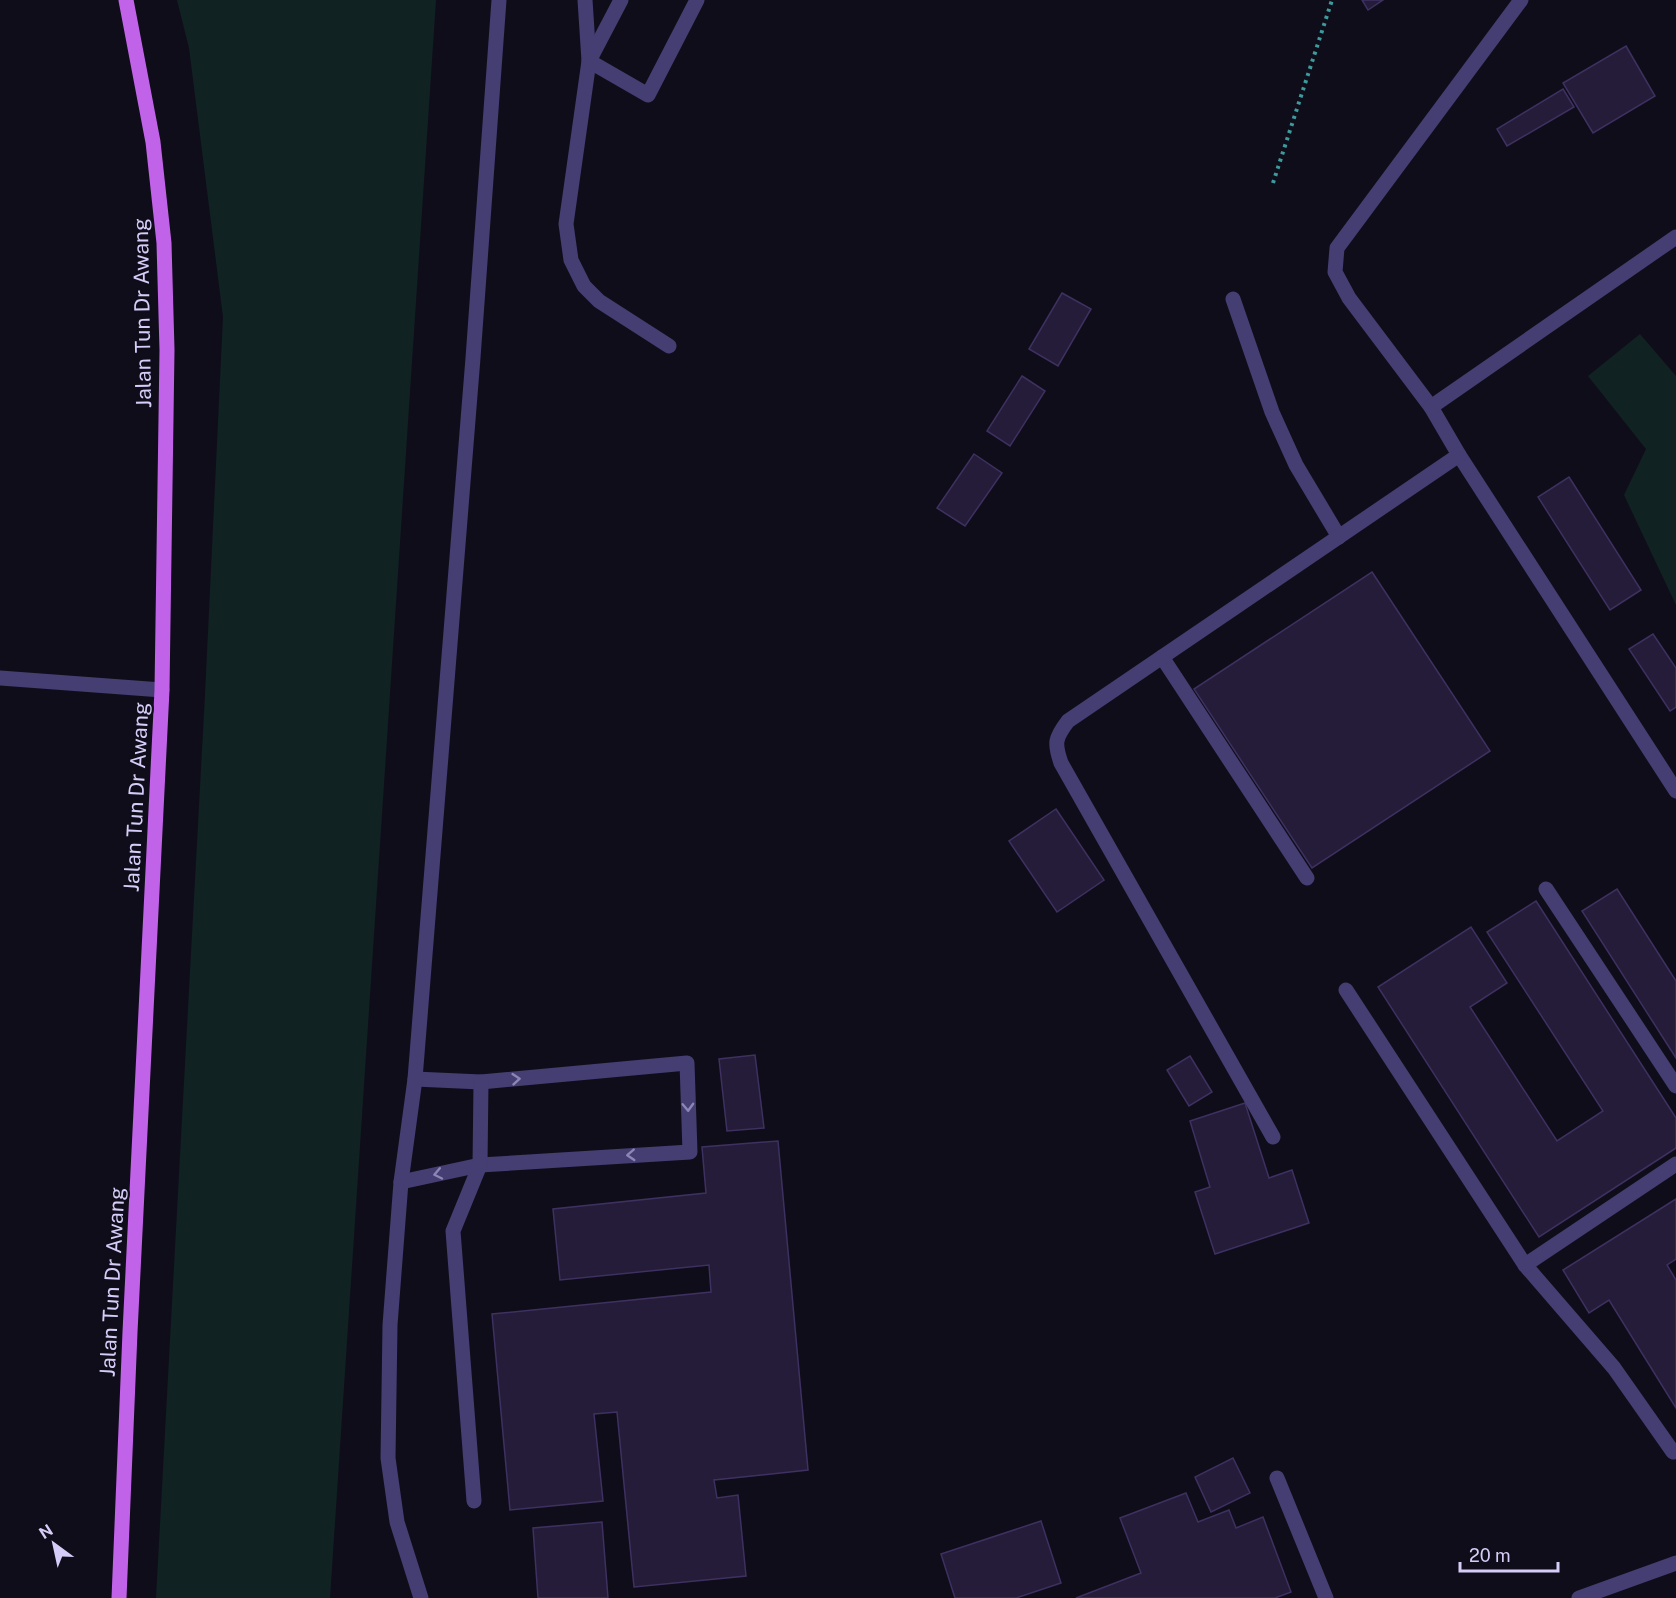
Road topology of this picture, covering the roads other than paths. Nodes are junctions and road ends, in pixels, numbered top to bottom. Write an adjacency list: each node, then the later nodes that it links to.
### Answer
1 (126, 0): 16 (main road, Jalan Tun Dr Awang)
2 (499, 0): 21 (street)
3 (585, 0): 7 (street)
4 (621, 0): 7 (street)
5 (697, 0): 7 (street)
6 (1521, 0): 11 (street)
7 (589, 61): 10 (street)
8 (1676, 237): 11 (street)
9 (1233, 298): 13 (street)
10 (669, 346)
11 (1431, 407): 12 (street)
12 (1459, 455): 13 (street); 17 (street)
13 (1339, 537): 14 (street)
14 (1162, 657): 18 (street); 24 (street)
15 (0, 678): 16 (street)
16 (162, 690): 33 (main road, Jalan Tun Dr Awang)
17 (1676, 791)
18 (1307, 878)
19 (1546, 889): 23 (street)
20 (1346, 990): 28 (street)
21 (415, 1079): 22 (street); 27 (street)
22 (481, 1082): 26 (street); 26 (street, one-way to 26)
23 (1676, 1086)
24 (1272, 1137)
25 (1676, 1164): 28 (street)
26 (480, 1165): 27 (street, one-way to 27); 31 (street)
27 (401, 1182): 34 (street)
28 (1525, 1265): 29 (street)
29 (1673, 1452)
30 (1277, 1478): 35 (street)
31 (474, 1501)
32 (1676, 1563): 36 (street)
33 (119, 1598)
34 (421, 1598)
35 (1326, 1598)
36 (1579, 1598)

